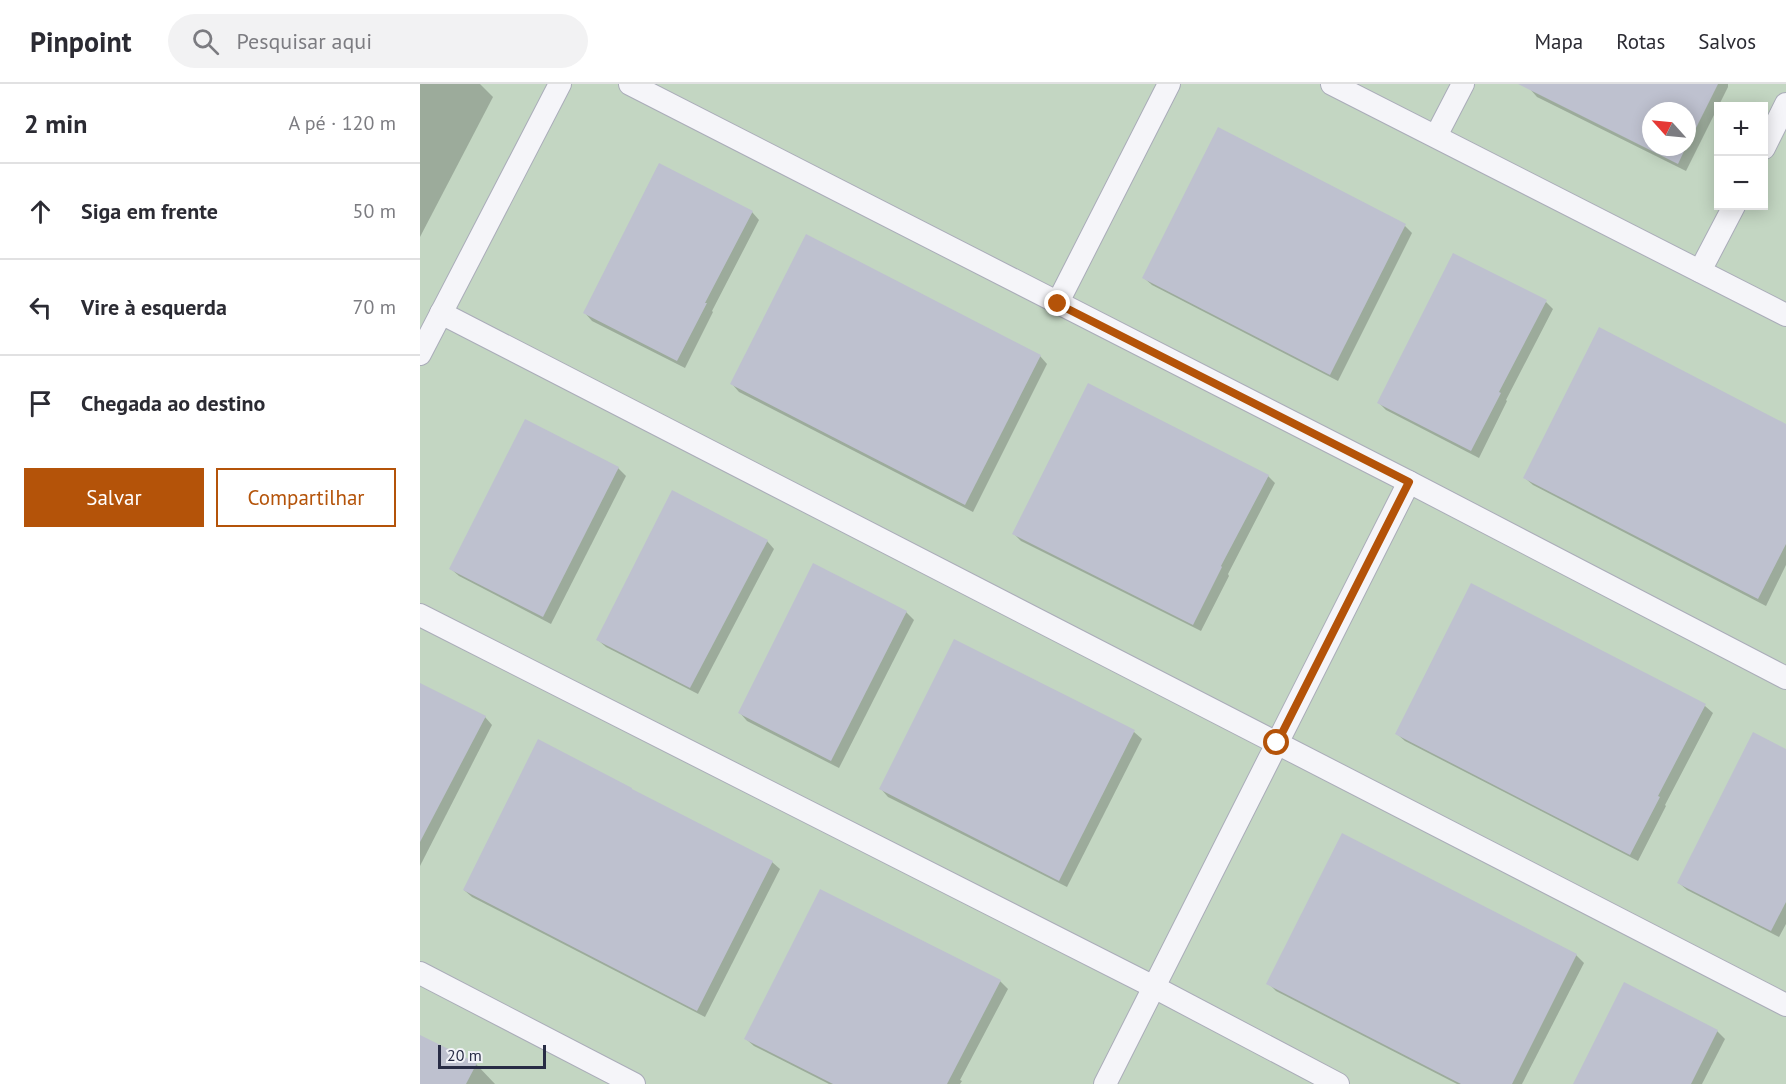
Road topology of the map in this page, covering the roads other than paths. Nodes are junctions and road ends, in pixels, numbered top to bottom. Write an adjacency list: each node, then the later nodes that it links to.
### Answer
1 (560, 84): 12 (lane)
2 (630, 84): 11 (lane)
3 (1169, 84): 11 (lane)
4 (1332, 84): 7 (lane)
5 (1463, 84): 7 (lane)
6 (1786, 104): 8 (lane)
7 (1436, 136): 10 (lane)
8 (1768, 140)
9 (1732, 210): 10 (lane)
10 (1700, 271): 13 (lane)
11 (1058, 304): 15 (lane)
12 (441, 313): 14 (lane); 18 (lane)
13 (1786, 315)
14 (420, 354)
15 (1409, 482): 17 (lane); 18 (lane)
16 (420, 615): 20 (lane)
17 (1786, 678)
18 (1277, 743): 20 (lane); 21 (lane)
19 (420, 973): 22 (lane)
20 (1154, 987): 23 (lane); 24 (lane)
21 (1786, 1005)
22 (634, 1084)
23 (1105, 1084)
24 (1338, 1084)

